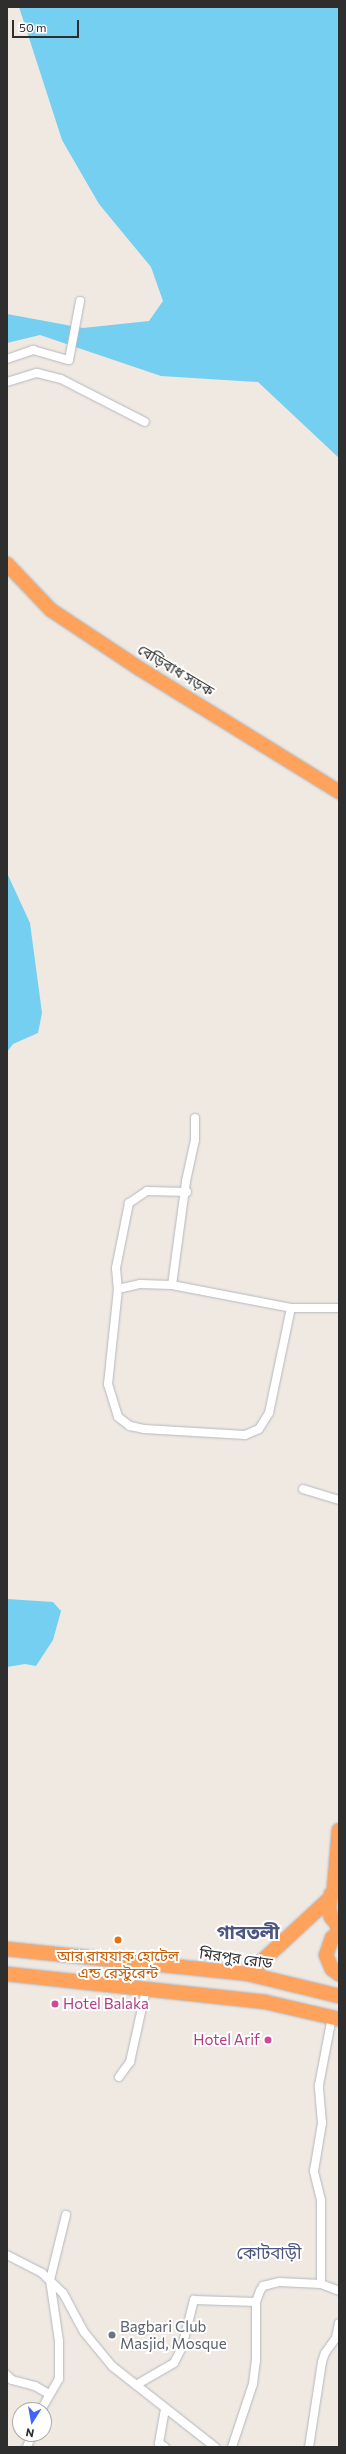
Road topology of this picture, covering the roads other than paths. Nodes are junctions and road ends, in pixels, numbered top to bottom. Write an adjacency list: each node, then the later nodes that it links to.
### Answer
1 (80, 301): 2 (street)
2 (7, 359)
3 (7, 382): 4 (street)
4 (144, 422)
5 (7, 564): 6 (highway, বেড়িবাধ সড়ক)
6 (339, 792)
7 (195, 1118): 8 (street)
8 (187, 1192): 9 (street); 10 (street)
9 (172, 1285): 10 (street); 11 (street)
10 (118, 1289): 11 (street)
11 (291, 1308): 12 (street)
12 (339, 1308)
13 (303, 1489): 14 (street)
14 (339, 1500)
15 (339, 1830): 16 (highway)
16 (334, 1891): 17 (highway); 21 (highway)
17 (339, 1927)
18 (339, 1932): 22 (highway)
19 (7, 1949): 21 (highway, মিরপুর রোড)
20 (7, 1974): 23 (highway)
21 (248, 1974): 24 (highway, মিরপুর রোড)
22 (339, 1974)
23 (146, 1990): 25 (highway); 26 (street)
24 (339, 1996)
25 (336, 2018): 30 (street)
26 (119, 2076)
27 (66, 2215): 29 (street)
28 (7, 2255): 29 (street)
29 (50, 2280): 35 (street); 36 (street)
30 (321, 2284): 31 (street); 32 (street)
31 (339, 2290)
32 (256, 2302): 35 (street); 43 (street)
33 (339, 2323): 44 (street)
34 (7, 2375): 36 (street)
35 (136, 2385): 38 (street)
36 (49, 2394): 37 (street)
37 (45, 2402)
38 (165, 2409): 41 (street); 42 (street)
39 (26, 2447): 40 (street)
40 (30, 2447)
41 (166, 2447)
42 (215, 2447)
43 (232, 2447)
44 (309, 2447)

